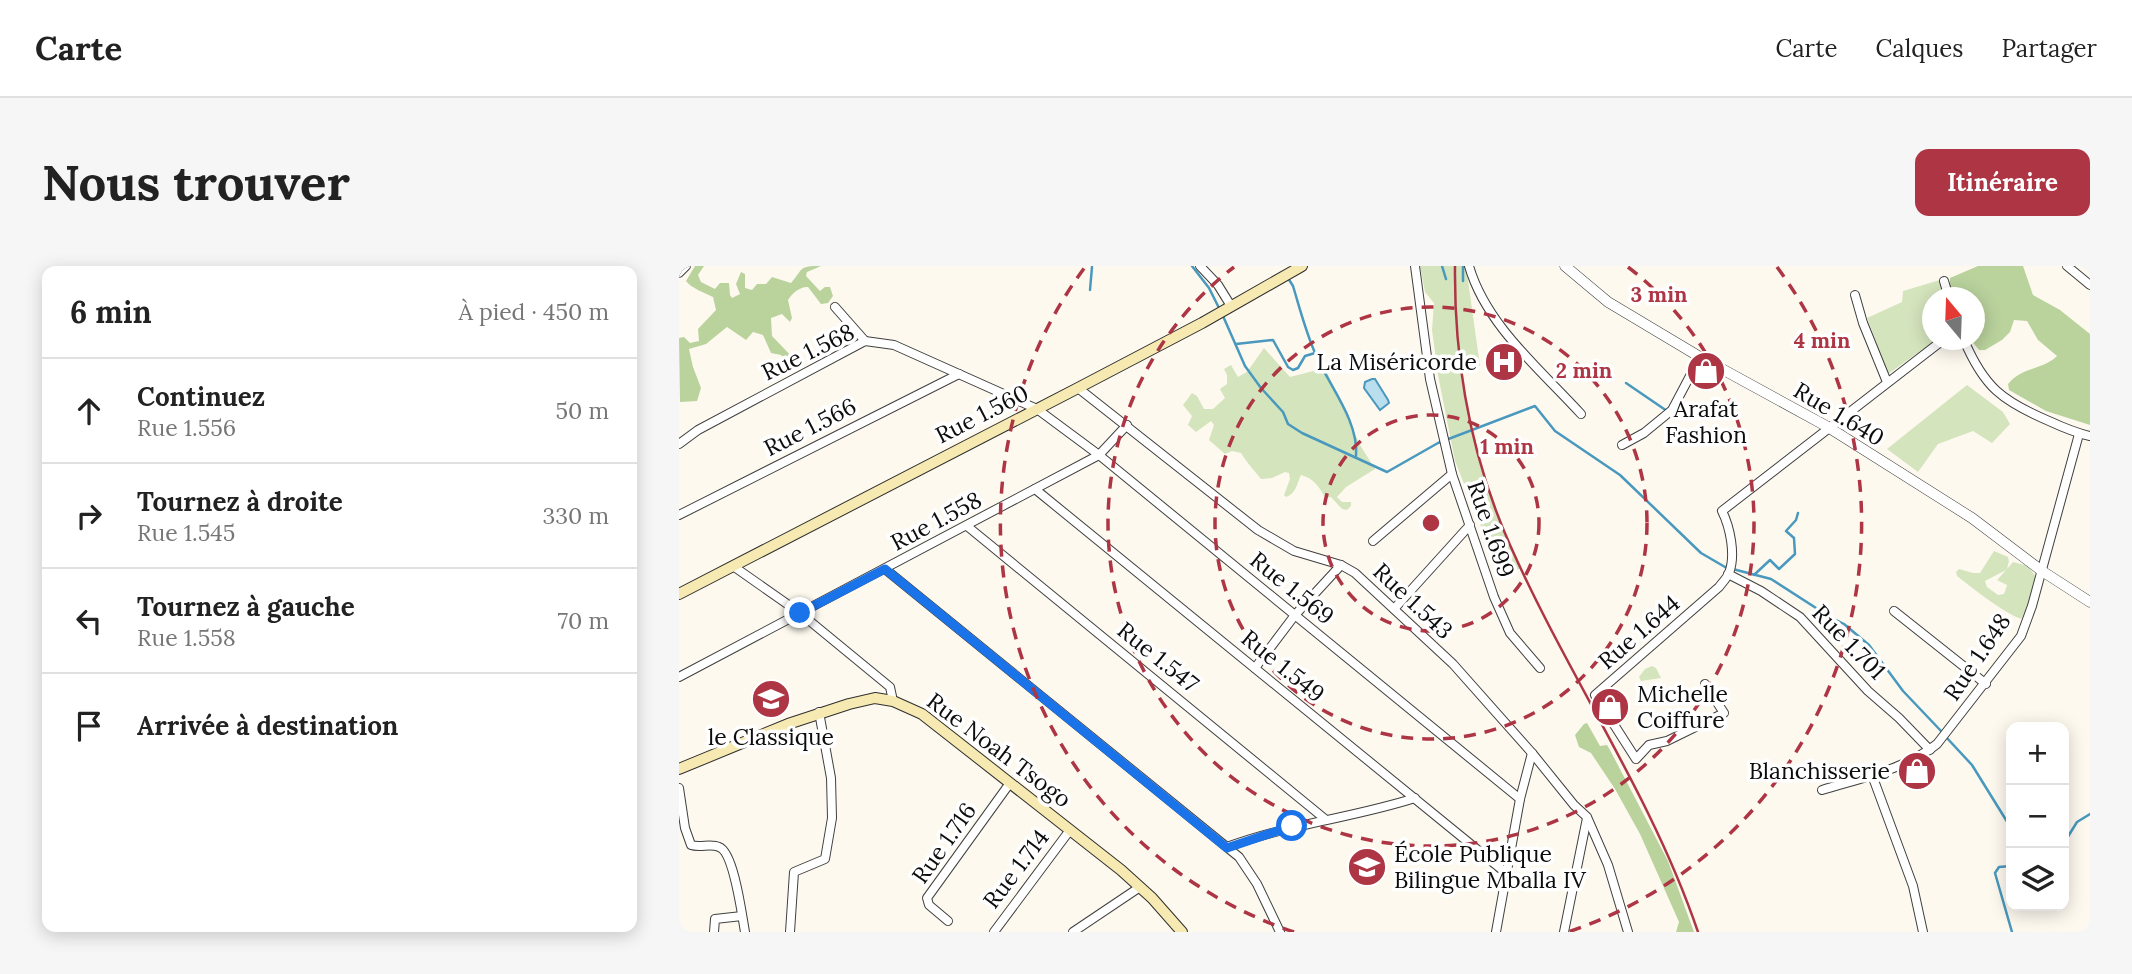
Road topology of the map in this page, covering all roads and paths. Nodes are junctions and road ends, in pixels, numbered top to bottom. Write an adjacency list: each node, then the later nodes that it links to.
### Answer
1 (686, 266): 8 (street)
2 (1200, 266): 13 (street)
3 (1301, 266): 13 (main road, Rue 1.560)
4 (1415, 266): 31 (street, Rue 1.699)
5 (1469, 266): 23 (street)
6 (1565, 266): 18 (street, Rue 1.640)
7 (2067, 266): 10 (street)
8 (679, 273)
9 (1944, 281): 11 (street)
10 (2090, 285)
11 (1946, 287)
12 (1855, 295): 20 (street)
13 (1231, 306): 21 (main road, Rue 1.560)
14 (835, 307): 15 (street)
15 (865, 341): 19 (street, Rue 1.568); 28 (street, Rue 1.568)
16 (1930, 350): 20 (street)
17 (1968, 350): 26 (street)
18 (1700, 357): 25 (street, Rue 1.640); 29 (street)
19 (959, 374): 22 (street, Rue 1.568); 33 (street, Rue 1.566)
20 (1887, 382): 25 (street)
21 (1079, 388): 22 (main road, Rue 1.560); 24 (street, Rue 1.543)
22 (1037, 409): 30 (street, Rue 1.569); 38 (main road, Rue 1.560)
23 (1581, 414)
24 (1127, 425): 30 (street, Rue 1.558); 37 (street, Rue 1.543)
25 (1828, 427): 40 (street); 41 (street, Rue 1.640)
26 (2079, 434): 27 (street); 41 (street, Rue 1.648)
27 (2090, 436)
28 (679, 444)
29 (1622, 445)
30 (1098, 455): 32 (street, Rue 1.558); 47 (street, Rue 1.569)
31 (1452, 474): 34 (street, Rue 1.699); 36 (street)
32 (1035, 489): 35 (street, Rue 1.558); 48 (street, Rue 1.549)
33 (679, 515)
34 (1470, 525): 44 (street); 49 (street, Rue 1.699)
35 (967, 526): 39 (street, Rue 1.558); 65 (street, Rue 1.547)
36 (1373, 541)
37 (1341, 565): 44 (street, Rue 1.543); 47 (street)
38 (733, 566): 42 (main road, Rue 1.560); 46 (street)
39 (885, 569): 46 (street, Rue 1.558); 67 (street)
40 (1729, 570): 51 (street, Rue 1.644); 55 (street, Rue 1.701)
41 (2042, 571): 43 (street, Rue 1.640); 52 (street, Rue 1.648)
42 (679, 594)
43 (2090, 602)
44 (1394, 609): 56 (street, Rue 1.543)
45 (1894, 611): 52 (street)
46 (800, 613): 50 (street, Rue 1.558); 53 (street)
47 (1295, 615): 48 (street); 63 (street, Rue 1.569)
48 (1255, 668): 62 (street, Rue 1.549)
49 (1540, 668)
50 (679, 677)
51 (1705, 684)
52 (1986, 684): 55 (street, Rue 1.648)
53 (893, 701): 54 (main road, Rue Noah Tsogo); 59 (main road, Rue Noah Tsogo)
54 (819, 712): 57 (main road, Rue Noah Tsogo); 75 (street)
55 (1930, 750): 58 (street, Rue 1.648)
56 (1532, 753): 63 (street); 64 (street, Rue 1.543)
57 (679, 769)
58 (1873, 775): 61 (street, Rue 1.648); 82 (street)
59 (1010, 783): 66 (main road, Rue Noah Tsogo); 71 (street, Rue 1.716)
60 (679, 788): 70 (street)
61 (1822, 790)
62 (1415, 799): 65 (street); 68 (street, Rue 1.549)
63 (1520, 799): 68 (street)
64 (1587, 817): 80 (street); 81 (street, Rue 1.543)
65 (1325, 819): 67 (street)
66 (1070, 830): 69 (main road, Rue Noah Tsogo); 76 (street, Rue 1.714)
67 (1227, 848): 79 (street)
68 (1506, 873): 72 (street)
69 (1140, 887): 77 (street); 78 (main road, Rue Noah Tsogo)
70 (742, 916): 73 (street); 74 (street)
71 (948, 921)
72 (1494, 931)
73 (714, 932)
74 (745, 932)
75 (790, 932)
76 (993, 932)
77 (1073, 932)
78 (1182, 932)
79 (1280, 932)
80 (1564, 932)
81 (1628, 932)
82 (1923, 932)

